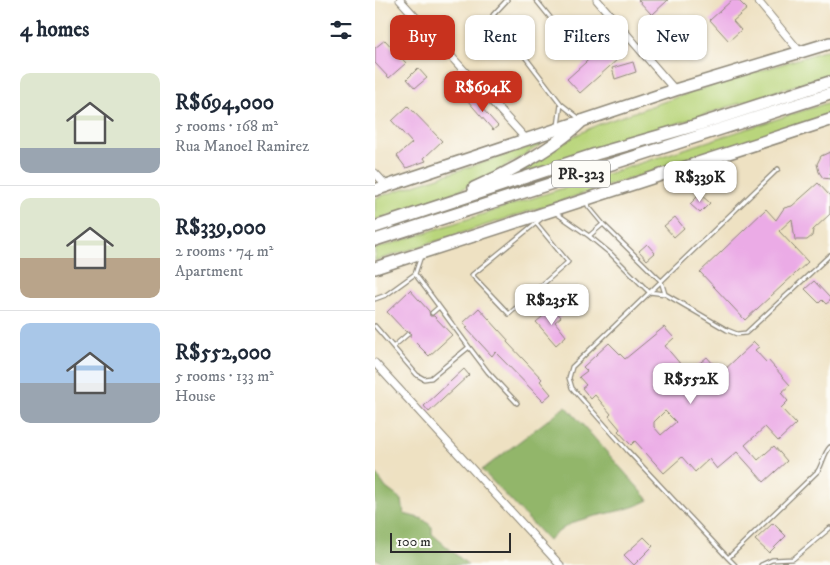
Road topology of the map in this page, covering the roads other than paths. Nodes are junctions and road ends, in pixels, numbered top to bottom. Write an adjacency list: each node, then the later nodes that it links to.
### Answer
1 (401, 0): 16 (street)
2 (507, 0): 12 (lane)
3 (536, 0): 6 (lane)
4 (597, 0): 10 (street)
5 (757, 0): 8 (street)
6 (548, 15)
7 (830, 43): 8 (main road)
8 (800, 52): 10 (main road)
9 (830, 82): 22 (main road, PR-323)
10 (675, 90): 14 (main road)
11 (830, 94): 28 (main road, PR-323)
12 (561, 104): 14 (lane); 15 (lane)
13 (830, 120): 21 (main road)
14 (582, 121): 15 (main road); 22 (main road)
15 (557, 129): 16 (main road)
16 (526, 139): 19 (main road)
17 (778, 169): 33 (lane)
18 (375, 173): 19 (street)
19 (387, 186): 20 (main road)
20 (375, 190)
21 (587, 200): 23 (main road); 25 (lane)
22 (452, 202): 26 (main road, PR-323)
23 (552, 210): 24 (lane); 27 (lane); 29 (main road)
24 (536, 223): 24 (lane)
25 (603, 224): 27 (lane); 33 (lane)
26 (375, 227)
27 (589, 236): 34 (lane)
28 (375, 240)
29 (422, 252): 31 (main road); 32 (lane)
30 (830, 255): 35 (lane)
31 (375, 268)
32 (415, 274): 36 (lane); 37 (lane)
33 (661, 281): 34 (lane); 35 (lane)
34 (649, 292): 35 (lane); 47 (lane)
35 (665, 294)
36 (375, 299)
37 (439, 307): 38 (lane); 42 (lane)
38 (432, 313)
39 (375, 326): 41 (lane)
40 (408, 334): 41 (lane)
41 (393, 348): 42 (lane)
42 (469, 348): 44 (lane)
43 (375, 363): 48 (street)
44 (517, 403)
45 (830, 447): 47 (lane)
46 (830, 528): 50 (lane)
47 (728, 558): 49 (lane)
48 (560, 565)
49 (735, 565)
50 (761, 565)

